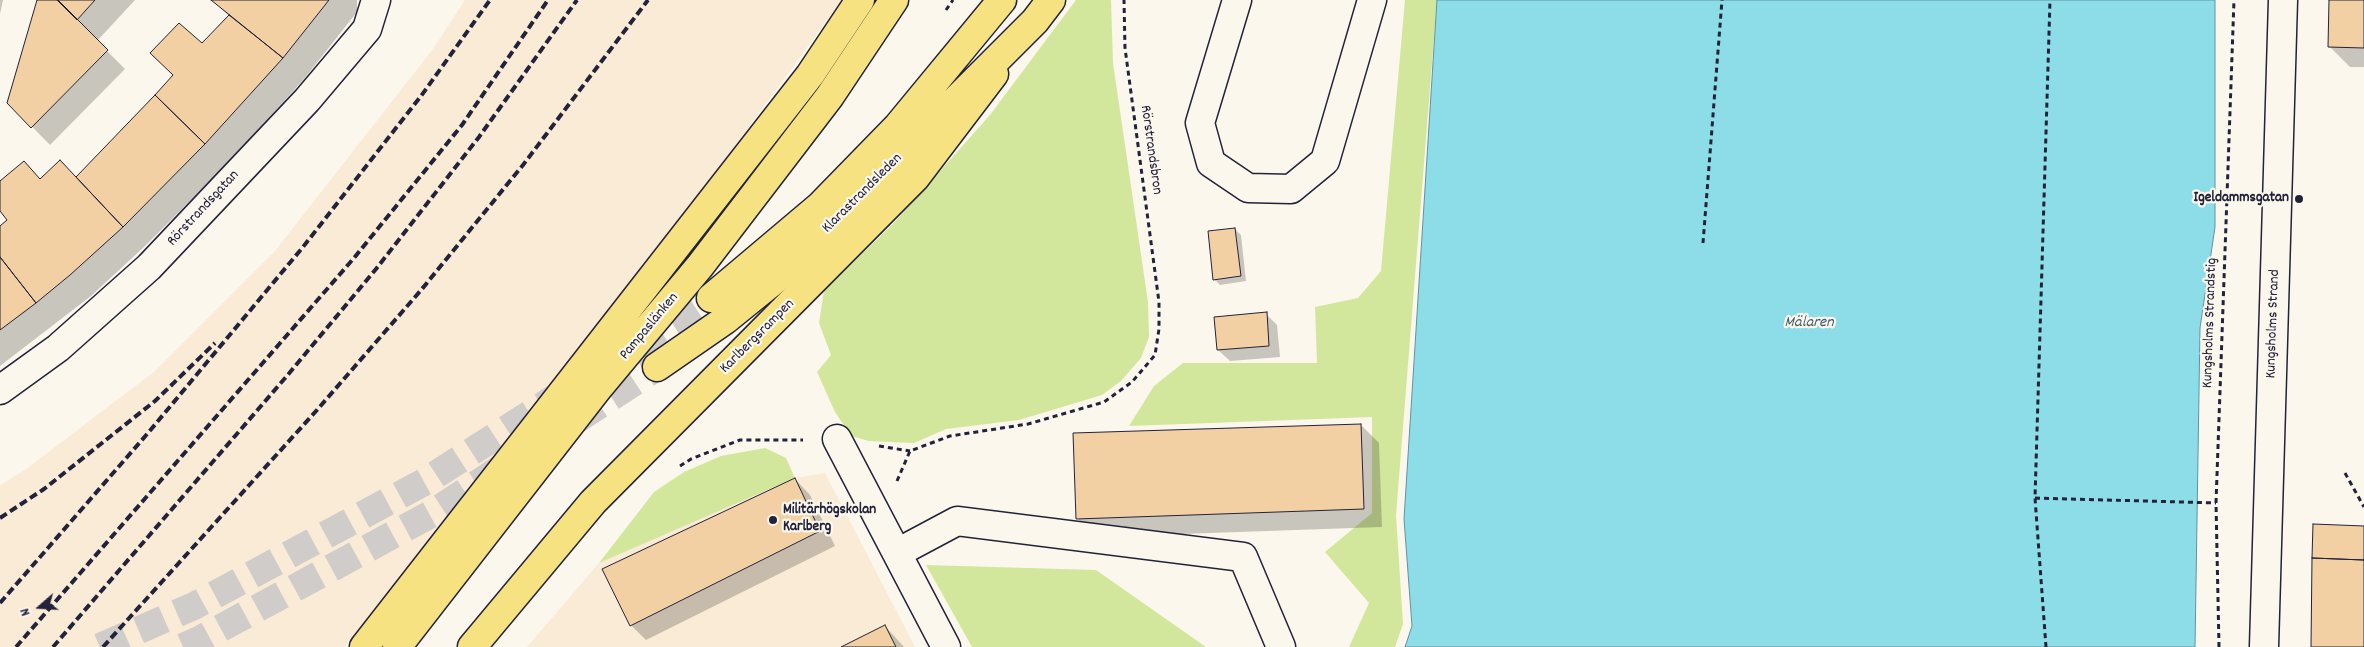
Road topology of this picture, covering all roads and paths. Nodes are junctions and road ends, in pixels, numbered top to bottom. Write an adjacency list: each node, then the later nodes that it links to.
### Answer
1 (376, 0): 16 (street, Rörstrandsgatan)
2 (860, 0): 26 (main road, Pampaslänken)
3 (894, 0): 27 (main road, Pampaslänken)
4 (1002, 0): 14 (main road, Klarastrandsleden)
5 (1124, 0): 18 (path, Rörstrandsbron)
6 (1237, 0): 7 (street)
7 (1372, 0)
8 (1722, 0): 13 (path)
9 (2050, 0): 21 (path)
10 (2234, 0): 22 (path, Kungsholms Strandstig)
11 (2283, 0): 33 (street, Kungsholms Strand)
12 (1043, 10): 15 (main road, Klarastrandsleden); 28 (main road, Karlbergsrampen)
13 (1703, 243)
14 (711, 298)
15 (657, 367)
16 (0, 390)
17 (837, 439): 18 (path); 19 (path); 24 (street)
18 (910, 451): 24 (path)
19 (676, 468)
20 (2345, 473): 23 (path)
21 (2035, 498): 22 (path); 31 (path)
22 (2216, 503): 32 (path, Kungsholms Strandstig)
23 (2364, 506)
24 (880, 521): 25 (street)
25 (897, 553): 29 (street); 30 (street)
26 (364, 647)
27 (397, 647)
28 (472, 647)
29 (946, 647)
30 (1281, 647)
31 (2046, 647)
32 (2219, 647)
33 (2264, 647)

